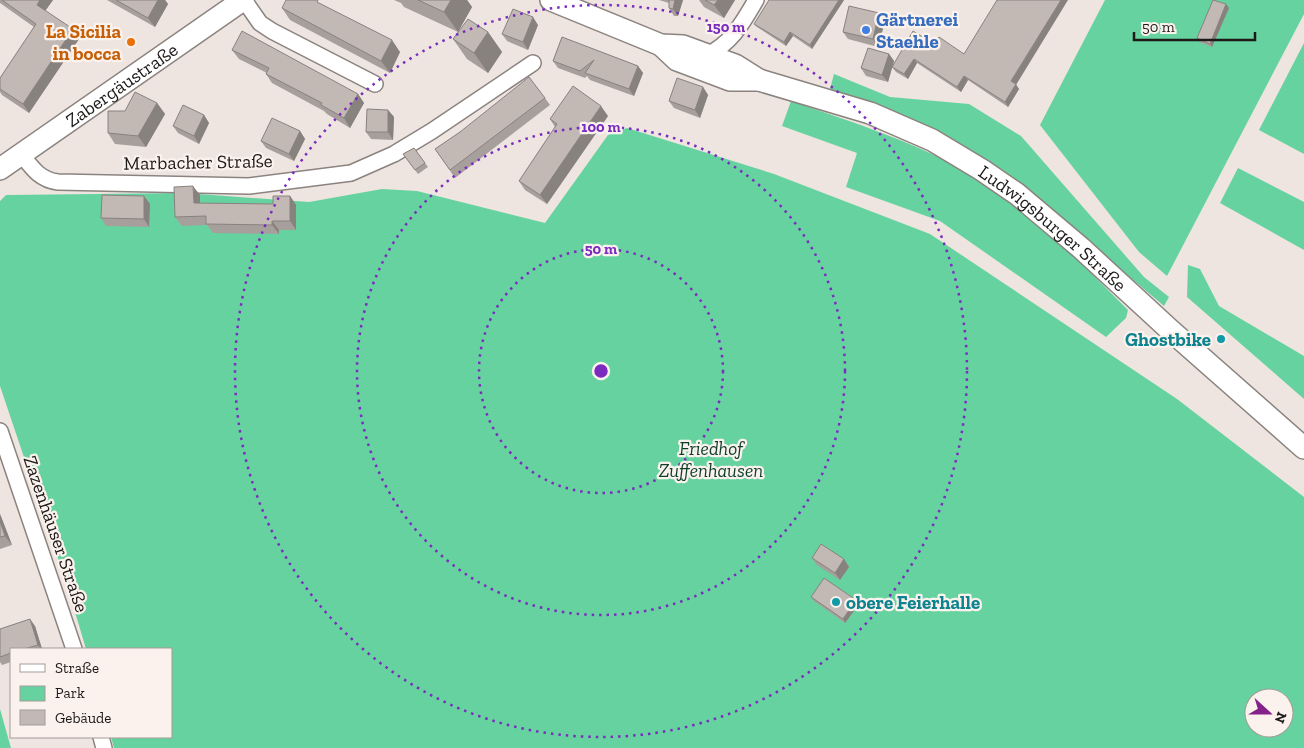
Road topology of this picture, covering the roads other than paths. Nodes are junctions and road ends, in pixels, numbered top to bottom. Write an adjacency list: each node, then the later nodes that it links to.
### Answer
1 (243, 0): 8 (street); 9 (main road, Zabergäustraße)
2 (551, 0): 4 (main road, Ludwigsburger Straße)
3 (756, 0): 5 (street)
4 (661, 45): 5 (main road, Ludwigsburger Straße); 7 (main road, Ludwigsburger Straße)
5 (716, 50): 7 (main road, Ludwigsburger Straße)
6 (533, 63): 9 (street, Marbacher Straße)
7 (760, 80): 12 (main road, Ludwigsburger Straße)
8 (375, 84)
9 (22, 155): 10 (main road, Zabergäustraße)
10 (0, 170)
11 (0, 431): 13 (street, Zazenhäuser Straße)
12 (1304, 448)
13 (74, 648)

